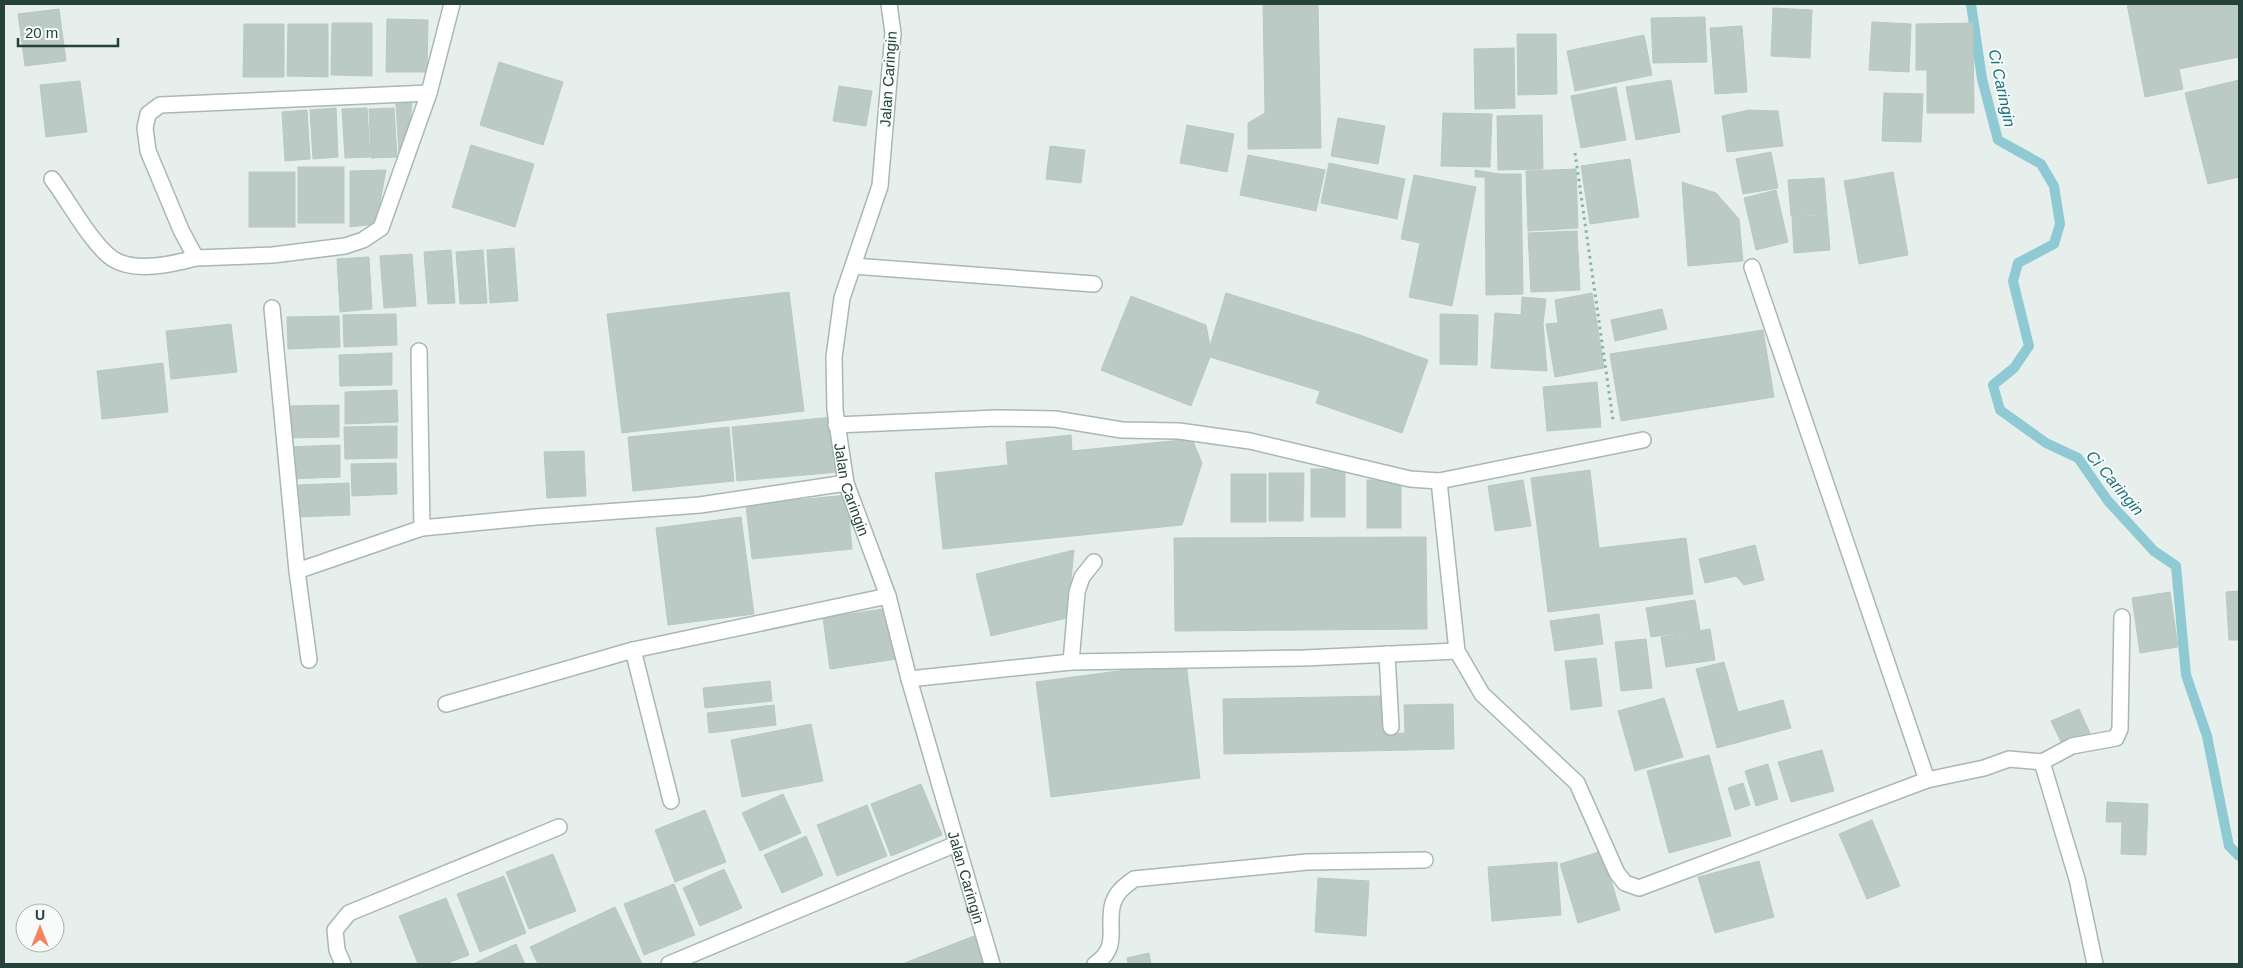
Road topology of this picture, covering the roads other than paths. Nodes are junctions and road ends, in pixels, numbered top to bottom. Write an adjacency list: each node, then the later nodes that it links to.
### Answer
1 (452, 4): 3 (street)
2 (889, 4): 6 (street, Jalan Caringin)
3 (429, 93): 5 (street); 5 (street)
4 (52, 179): 5 (street)
5 (196, 258)
6 (853, 266): 8 (street); 11 (street, Jalan Caringin)
7 (1752, 267): 29 (street)
8 (1094, 284)
9 (272, 308): 17 (street)
10 (419, 351): 15 (street)
11 (836, 425): 13 (street); 14 (street, Jalan Caringin)
12 (1643, 440): 13 (street)
13 (1439, 481): 21 (street)
14 (846, 483): 15 (street); 18 (street, Jalan Caringin)
15 (422, 528): 17 (street)
16 (1094, 562): 24 (street)
17 (297, 571): 23 (street)
18 (888, 596): 20 (street); 25 (street, Jalan Caringin)
19 (2122, 616): 28 (street)
20 (633, 650): 26 (street); 30 (street)
21 (1457, 651): 22 (street); 29 (street)
22 (1387, 654): 24 (street); 27 (street)
23 (308, 660)
24 (1071, 662): 25 (street)
25 (909, 679): 32 (street, Jalan Caringin)
26 (446, 704)
27 (1391, 727)
28 (2042, 762): 29 (street); 38 (street)
29 (1927, 780)
30 (671, 801)
31 (559, 827): 34 (street)
32 (956, 844): 35 (street); 36 (street, Jalan Caringin)
33 (1425, 860): 37 (street)
34 (343, 964)
35 (669, 964)
36 (992, 964)
37 (1095, 964)
38 (2095, 964)

